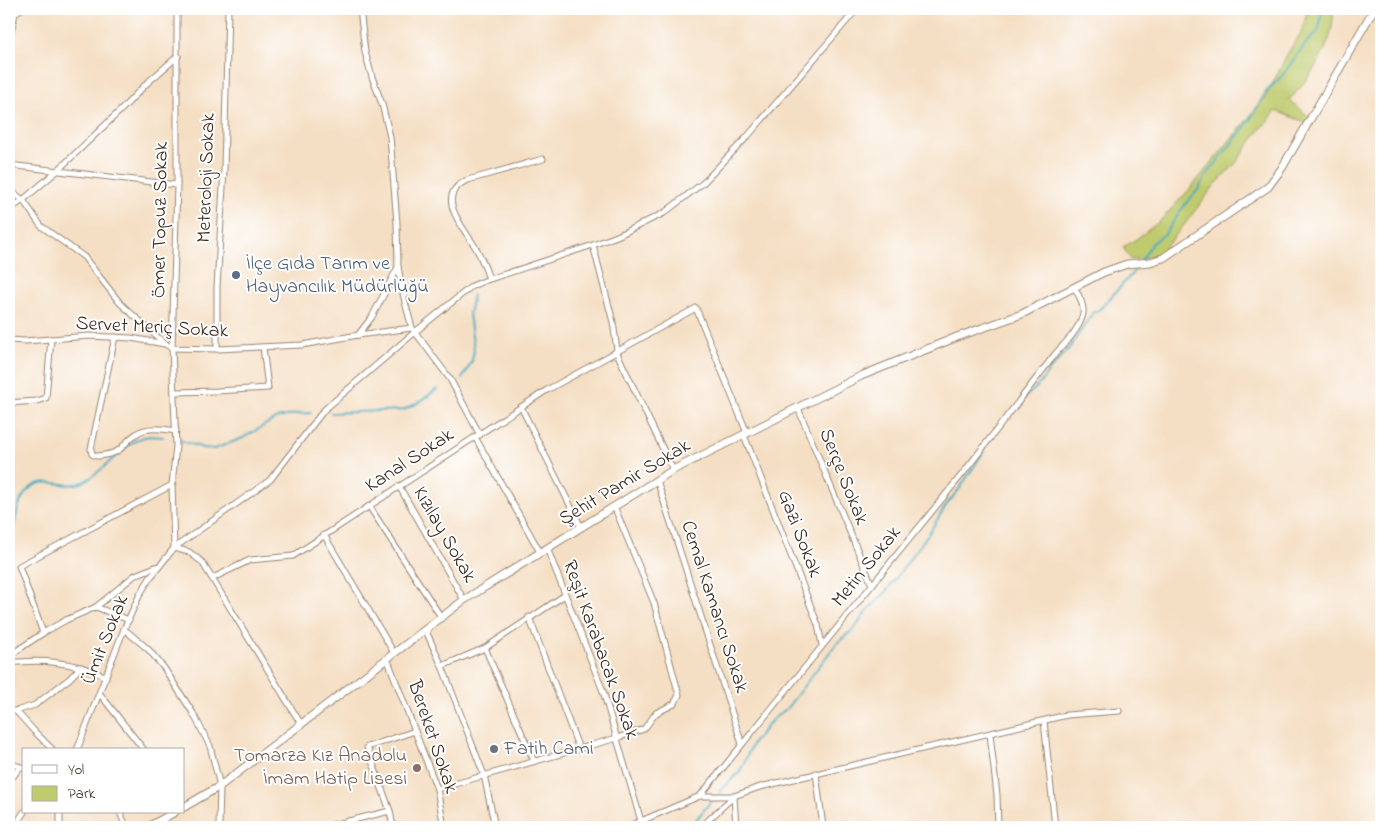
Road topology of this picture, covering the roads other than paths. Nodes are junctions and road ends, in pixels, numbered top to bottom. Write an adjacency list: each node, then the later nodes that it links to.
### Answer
1 (21, 9): 7 (street)
2 (177, 9): 10 (street, Ömer Topuz Sokak)
3 (228, 9): 31 (street, Meteroloji Sokak)
4 (360, 9): 19 (street)
5 (856, 9): 18 (street, Ümit Sokak)
6 (1374, 9): 21 (street, Şehit Pamir Sokak)
7 (15, 11): 8 (street)
8 (10, 23): 9 (street)
9 (9, 36)
10 (178, 56): 13 (street); 14 (street, Ömer Topuz Sokak)
11 (543, 159): 20 (street)
12 (9, 165): 13 (street)
13 (57, 171): 14 (street); 16 (street)
14 (177, 186): 30 (street, Ömer Topuz Sokak)
15 (9, 189): 16 (street)
16 (23, 200): 17 (street); 28 (street)
17 (9, 210)
18 (593, 245): 20 (street, Ümit Sokak); 32 (street)
19 (398, 267): 23 (street); 24 (street)
20 (486, 280): 23 (street, Ümit Sokak)
21 (1074, 287): 36 (street, Şehit Pamir Sokak); 53 (street, Metin Sokak)
22 (696, 308): 32 (street, Kanal Sokak); 38 (street, Gazi Sokak)
23 (414, 330): 24 (street, Servet Meriç Sokak); 39 (street); 48 (street, Ümit Sokak)
24 (358, 335): 29 (street, Servet Meriç Sokak)
25 (115, 337): 26 (street, Servet Meriç Sokak); 28 (street, Servet Meriç Sokak); 37 (street)
26 (51, 339): 27 (street, Servet Meriç Sokak); 34 (street)
27 (9, 340)
28 (164, 344): 30 (street, Servet Meriç Sokak)
29 (263, 347): 31 (street, Servet Meriç Sokak); 33 (street)
30 (172, 348): 31 (street, Servet Meriç Sokak); 33 (street, Ömer Topuz Sokak)
31 (217, 349)
32 (617, 351): 35 (street, Kanal Sokak); 40 (street)
33 (174, 392): 37 (street, Ömer Topuz Sokak)
34 (9, 404)
35 (521, 407): 39 (street, Kanal Sokak); 46 (street)
36 (798, 408): 38 (street, Şehit Pamir Sokak); 53 (street, Serçe Sokak)
37 (176, 431): 42 (street, Ömer Topuz Sokak)
38 (745, 434): 40 (street, Şehit Pamir Sokak); 63 (street, Gazi Sokak)
39 (478, 436): 43 (street, Kanal Sokak); 50 (street)
40 (673, 470): 41 (street, Şehit Pamir Sokak)
41 (657, 480): 45 (street, Şehit Pamir Sokak); 81 (street, Cemal Kamancı Sokak)
42 (172, 485): 48 (street, Ömer Topuz Sokak); 62 (street)
43 (399, 486): 44 (street, Kanal Sokak); 55 (street, Kızılay Sokak)
44 (369, 506): 47 (street, Kanal Sokak); 57 (street)
45 (614, 506): 46 (street, Şehit Pamir Sokak); 80 (street)
46 (581, 526): 49 (street, Şehit Pamir Sokak)
47 (324, 535): 52 (street, Kanal Sokak); 65 (street)
48 (174, 548): 51 (street, Ümit Sokak); 52 (street)
49 (547, 548): 50 (street, Şehit Pamir Sokak); 54 (street, Reşit Karabacak Sokak)
50 (540, 552): 55 (street, Şehit Pamir Sokak)
51 (160, 565): 56 (street); 59 (street, Ümit Sokak)
52 (213, 578): 77 (street)
53 (872, 585): 63 (street, Metin Sokak)
54 (565, 595): 58 (street); 80 (street, Reşit Karabacak Sokak)
55 (464, 600): 57 (street, Şehit Pamir Sokak)
56 (96, 607): 59 (street); 62 (street)
57 (441, 617): 61 (street, Şehit Pamir Sokak)
58 (529, 618): 64 (street); 85 (street)
59 (129, 620): 60 (street, Ümit Sokak)
60 (124, 629): 71 (street, Ümit Sokak); 92 (street)
61 (425, 629): 65 (street, Şehit Pamir Sokak); 69 (street)
62 (43, 632): 66 (street)
63 (822, 646): 81 (street, Metin Sokak)
64 (485, 648): 69 (street); 86 (street)
65 (394, 653): 67 (street, Şehit Pamir Sokak)
66 (9, 656)
67 (388, 658): 77 (street, Şehit Pamir Sokak); 78 (street, Bereket Sokak)
68 (9, 663): 70 (street)
69 (442, 666): 90 (street)
70 (81, 667): 71 (street); 74 (street)
71 (106, 677): 72 (street, Ümit Sokak)
72 (100, 694): 83 (street, Ümit Sokak); 84 (street)
73 (9, 711): 74 (street)
74 (16, 711): 82 (street)
75 (1119, 711): 76 (street)
76 (1044, 721): 79 (street); 117 (street)
77 (301, 724): 92 (street, Şehit Pamir Sokak)
78 (415, 732): 93 (street, Bereket Sokak); 97 (street)
79 (990, 734): 89 (street); 116 (street)
80 (617, 738): 85 (street); 102 (street, Reşit Karabacak Sokak)
81 (742, 744): 94 (street, Metin Sokak)
82 (51, 748)
83 (78, 748)
84 (142, 748)
85 (579, 749): 86 (street)
86 (534, 761): 90 (street)
87 (9, 763): 88 (street)
88 (22, 768): 91 (street)
89 (816, 773): 95 (street); 115 (street)
90 (484, 775): 93 (street); 111 (street)
91 (9, 782)
92 (220, 786): 96 (street, Şehit Pamir Sokak); 107 (street)
93 (436, 789): 110 (street, Bereket Sokak)
94 (700, 796): 95 (street); 102 (street, Metin Sokak)
95 (734, 796): 113 (street); 114 (street)
96 (185, 806)
97 (390, 811): 108 (street); 109 (street)
98 (23, 814): 103 (street)
99 (60, 814): 104 (street)
100 (121, 814): 105 (street)
101 (171, 814): 106 (street)
102 (641, 821): 112 (street, Metin Sokak)
103 (17, 827)
104 (60, 827)
105 (126, 827)
106 (148, 827)
107 (219, 827)
108 (324, 827)
109 (393, 827)
110 (444, 827)
111 (495, 827)
112 (627, 827)
113 (701, 827)
114 (736, 827)
115 (823, 827)
116 (998, 827)
117 (1055, 827)

